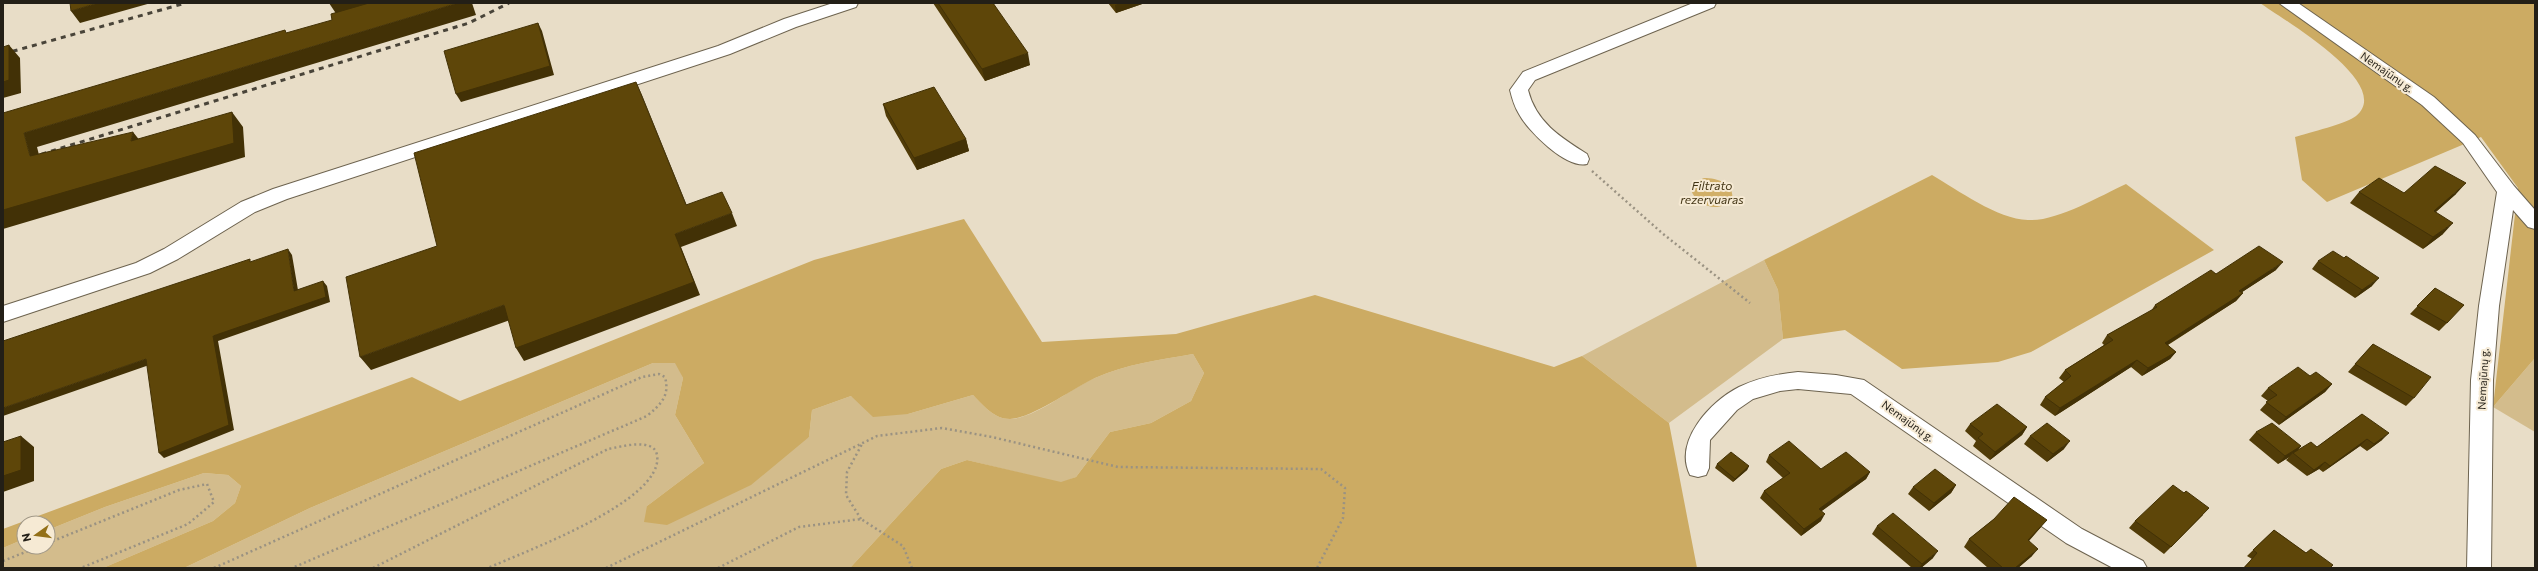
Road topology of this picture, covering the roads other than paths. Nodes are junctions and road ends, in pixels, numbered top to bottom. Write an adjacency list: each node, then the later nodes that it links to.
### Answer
1 (850, 3): 7 (street)
2 (1708, 3): 4 (street)
3 (2287, 3): 5 (street, Nemajūnų g.)
4 (1580, 159)
5 (2507, 191): 6 (street, Nemajūnų g.); 10 (street, Nemajūnų g.)
6 (2535, 222)
7 (3, 314)
8 (1698, 468): 9 (street, Nemajūnų g.)
9 (2135, 568)
10 (2479, 568)

